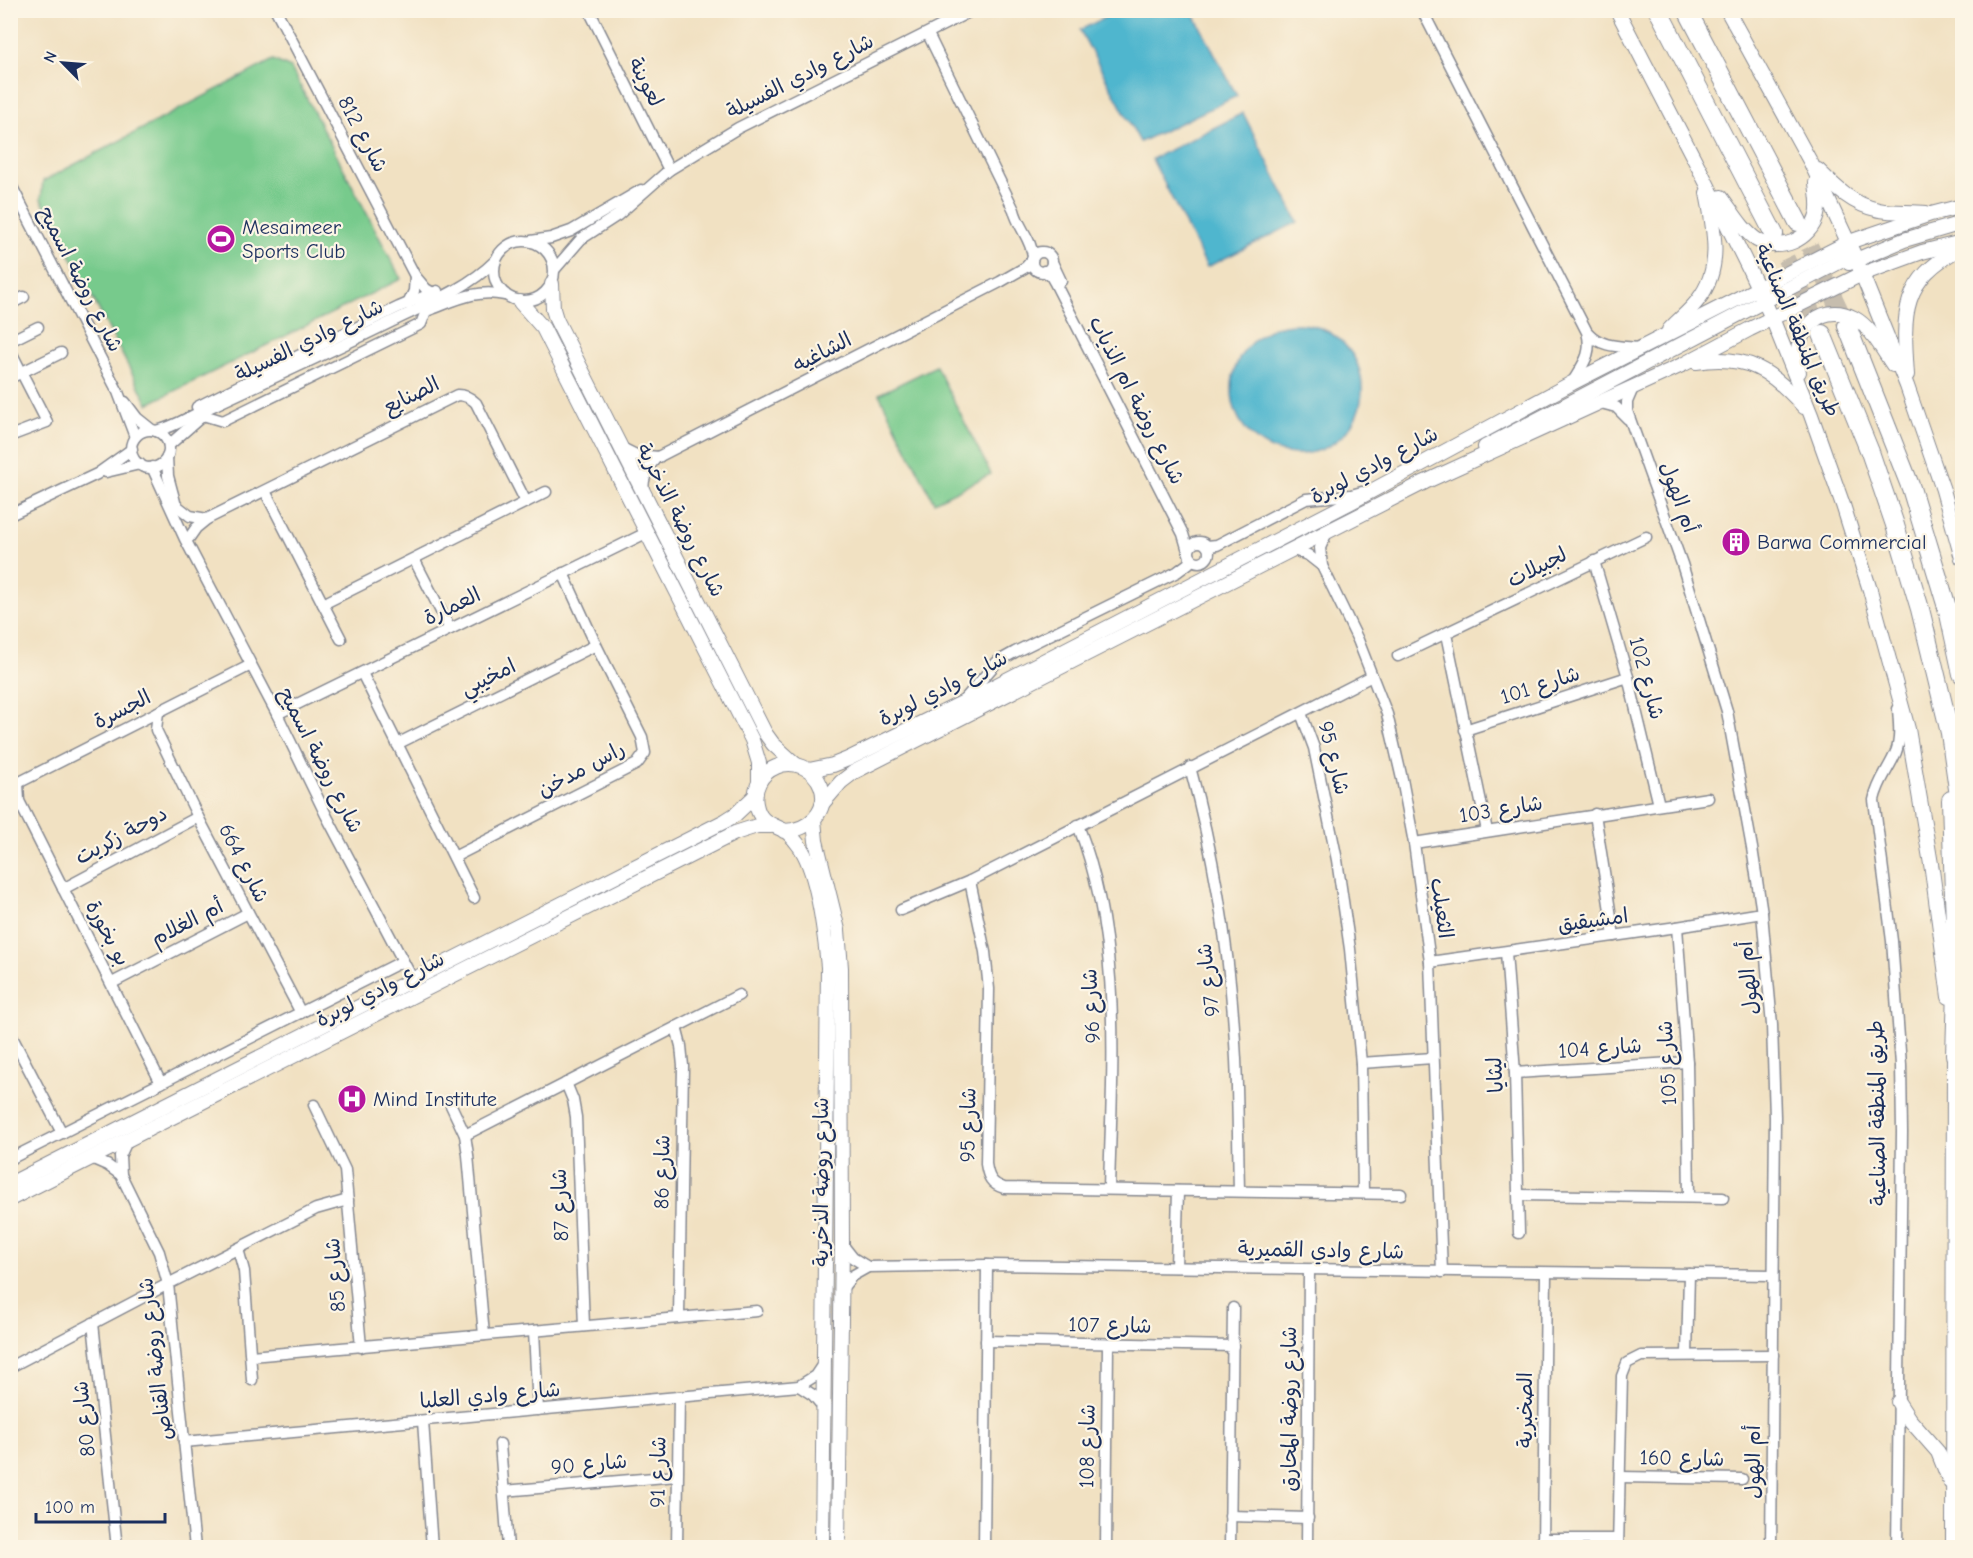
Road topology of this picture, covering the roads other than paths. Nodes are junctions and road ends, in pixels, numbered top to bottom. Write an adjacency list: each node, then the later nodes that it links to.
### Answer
1 (276, 10): 33 (street, شارع 812)
2 (589, 10): 11 (street, لعوينة)
3 (973, 10): 9 (street, شارع وادي الفسيلة)
4 (1422, 10): 48 (street)
5 (1617, 10): 12 (street, طريق المنطقة الصناعية)
6 (1658, 10): 20 (highway, طريق المنطقة الصناعية)
7 (1687, 10): 18 (highway, طريق المنطقة الصناعية)
8 (1727, 10): 10 (street)
9 (928, 34): 11 (street, شارع وادي الفسيلة); 16 (street)
10 (1811, 163): 12 (street); 17 (street); 22 (street)
11 (669, 170): 14 (street, شارع وادي الفسيلة)
12 (1703, 176): 39 (street, طريق المنطقة الصناعية); 50 (street)
13 (10, 183): 61 (street, شارع روضة اسميح)
14 (649, 186): 21 (street, شارع وادي الفسيلة); 30 (street, شارع وادي الفسيلة)
15 (1962, 206): 17 (street)
16 (1014, 210): 25 (street); 26 (street)
17 (1931, 214): 22 (street)
18 (1798, 222)
19 (1962, 224): 27 (street)
20 (1774, 234)
21 (530, 241): 28 (street); 30 (street)
22 (1849, 242): 27 (street); 39 (street)
23 (1962, 242): 32 (street, شارع وادي لوبرة)
24 (1962, 247): 59 (street)
25 (1045, 252): 26 (street); 29 (street)
26 (1033, 259): 31 (street); 34 (street, الشاغيه)
27 (1856, 260): 32 (street); 45 (street)
28 (495, 261): 36 (street, شارع وادي الفسيلة); 38 (street)
29 (1052, 262): 31 (street); 92 (street, شارع روضة ام الذياب)
30 (555, 268): 35 (street)
31 (1042, 271): 34 (street, الشاغيه); 95 (street, شارع روضة ام الذياب)
32 (1862, 274): 45 (street, شارع وادي لوبرة); 59 (street)
33 (415, 276): 37 (street, شارع 812); 43 (street)
34 (1002, 280): 75 (street, الشاغيه)
35 (552, 284): 41 (street); 72 (street, شارع روضة الذخرية)
36 (454, 290): 37 (street); 43 (street, شارع وادي الفسيلة)
37 (434, 292): 43 (street)
38 (504, 295): 41 (street); 44 (street, شارع وادي الفسيلة)
39 (1761, 296): 45 (street, طريق المنطقة الصناعية); 50 (street, شارع وادي لوبرة); 80 (street)
40 (24, 297): 42 (street)
41 (520, 302): 88 (street, شارع روضة الذخرية)
42 (10, 304)
43 (409, 308): 44 (street, شارع وادي الفسيلة); 62 (street, شارع وادي الفسيلة); 66 (street)
44 (426, 311): 64 (street)
45 (1772, 318): 55 (street, شارع وادي لوبرة); 65 (street, طريق المنطقة الصناعية)
46 (1847, 326): 110 (highway)
47 (38, 327): 51 (street)
48 (1587, 332): 52 (street); 58 (street)
49 (1822, 334): 121 (highway, طريق المنطقة الصناعية)
50 (1662, 338): 52 (street, شارع وادي لوبرة)
51 (10, 341)
52 (1640, 348): 58 (street, شارع وادي لوبرة)
53 (10, 350): 56 (street)
54 (61, 353): 56 (street)
55 (1684, 364): 60 (street, شارع وادي لوبرة); 65 (street)
56 (21, 372): 57 (street); 69 (street)
57 (10, 378)
58 (1572, 383): 77 (street, شارع وادي لوبرة)
59 (1907, 386): 65 (street); 97 (street)
60 (1633, 388): 63 (street, شارع وادي لوبرة); 67 (street, أم الهول)
61 (118, 392): 68 (street, شارع روضة اسميح); 70 (street, شارع روضة اسميح)
62 (223, 402): 64 (street, شارع وادي الفسيلة); 66 (street, شارع وادي الفسيلة)
63 (1601, 403): 67 (street); 80 (street, شارع وادي لوبرة)
64 (203, 415): 71 (street, شارع وادي الفسيلة)
65 (1811, 415): 113 (street, طريق المنطقة الصناعية)
66 (182, 422): 68 (street, شارع وادي الفسيلة)
67 (1632, 424): 147 (street, أم الهول)
68 (154, 430): 70 (street); 71 (street)
69 (10, 436)
70 (135, 437): 73 (street)
71 (169, 445): 74 (street)
72 (620, 447): 75 (street); 81 (street, شارع روضة الذخرية)
73 (132, 449): 76 (street); 79 (street)
74 (167, 457): 78 (street); 85 (street, شارع روضة اسميح)
75 (659, 457): 81 (street)
76 (140, 464): 78 (street); 79 (street)
77 (1422, 464): 93 (street); 114 (street, شارع وادي لوبرة)
78 (152, 467): 96 (street, شارع روضة اسميح)
79 (97, 474): 86 (street)
80 (1425, 482): 89 (street, شارع وادي لوبرة)
81 (643, 491): 123 (street, شارع روضة الذخرية)
82 (265, 492): 84 (street, الصنايع); 87 (street, الصنايع); 102 (street)
83 (546, 492): 84 (street)
84 (526, 502): 98 (street)
85 (176, 505): 87 (street); 91 (street, شارع روضة اسميح)
86 (10, 515)
87 (207, 519): 91 (street, الصنايع)
88 (646, 532): 101 (street, العمارة); 126 (street, شارع روضة الذخرية)
89 (1327, 532): 94 (street, شارع وادي لوبرة); 100 (street)
90 (1646, 537): 99 (street, لجبيلات)
91 (189, 538): 96 (street, شارع روضة اسميح)
92 (1196, 542): 93 (street); 95 (street)
93 (1207, 546): 95 (street)
94 (1291, 549): 100 (street); 131 (street, شارع وادي لوبرة)
95 (1189, 554): 114 (street)
96 (195, 556): 108 (street, شارع روضة اسميح)
97 (1962, 558)
98 (414, 559): 102 (street); 103 (street)
99 (1594, 561): 104 (street, لجبيلات); 112 (street, شارع 102)
100 (1322, 566): 111 (street, الثعيلب)
101 (563, 573): 103 (street, العمارة); 106 (street, راس مدخن)
102 (323, 604): 105 (street)
103 (450, 629): 109 (street, العمارة)
104 (1446, 634): 107 (street, لجبيلات); 120 (street)
105 (341, 639)
106 (596, 645): 122 (street, امخيبي); 141 (street, راس مدخن)
107 (1398, 656)
108 (251, 665): 115 (street, الجسرة); 117 (street, شارع روضة اسميح)
109 (362, 674): 117 (street, العمارة); 122 (street)
110 (1962, 674)
111 (1372, 676): 116 (street, شارع 95); 140 (street, الثعيلب)
112 (1628, 677): 120 (street, شارع 101); 132 (street, شارع 102)
113 (1897, 684): 159 (street, طريق المنطقة الصناعية); 217 (street, طريق المنطقة الصناعية)
114 (962, 703): 125 (street, شارع وادي لوبرة)
115 (158, 712): 118 (street, الجسرة); 119 (street)
116 (1301, 712): 124 (street, شارع 95); 162 (street, شارع 95)
117 (277, 714): 151 (street, شارع روضة اسميح)
118 (141, 721): 119 (street); 127 (street, الجسرة)
119 (156, 730): 135 (street, شارع 664)
120 (1465, 730): 139 (street)
121 (1950, 733): 134 (highway, طريق المنطقة الصناعية); 159 (highway)
122 (397, 744): 141 (street)
123 (795, 764): 125 (street); 126 (street)
124 (1190, 767): 137 (street, شارع 95); 177 (street, شارع 97)
125 (809, 770): 131 (street)
126 (759, 782): 128 (street)
127 (14, 785): 129 (street, بو بخورة)
128 (755, 796): 138 (street); 153 (street, شارع وادي لوبرة)
129 (15, 798): 143 (street, بو بخورة)
130 (1708, 798): 132 (street, شارع 103)
131 (822, 804): 136 (street)
132 (1659, 806): 133 (street, شارع 103)
133 (1594, 814): 139 (street, شارع 103); 149 (street)
134 (1962, 816)
135 (198, 817): 143 (street, دوحة زكريت); 146 (street, شارع 664)
136 (814, 820): 138 (street); 186 (street, شارع روضة الذخرية)
137 (1078, 825): 142 (street, شارع 95); 175 (street, شارع 96)
138 (778, 828): 170 (street, شارع وادي لوبرة); 212 (street, شارع روضة الذخرية)
139 (1487, 831): 140 (street, شارع 103)
140 (1414, 843): 152 (street, الثعيلب)
141 (453, 857): 144 (street)
142 (970, 880): 145 (street, شارع 95); 175 (street, شارع 95)
143 (63, 889): 154 (street, بو بخورة)
144 (474, 898)
145 (901, 910)
146 (248, 913): 154 (street, أم الغلام); 156 (street, شارع 664)
147 (1762, 913): 148 (street, امشيقيق); 195 (street, أم الهول)
148 (1677, 927): 149 (street, امشيقيق); 161 (street, شارع 105)
149 (1614, 936): 150 (street, امشيقيق)
150 (1506, 952): 152 (street, امشيقيق); 163 (street, ليثايا)
151 (403, 961): 153 (street, شارع روضة اسميح); 156 (street, شارع وادي لوبرة)
152 (1430, 962): 160 (street, الثعيلب)
153 (413, 980): 174 (street, شارع وادي لوبرة)
154 (112, 983): 164 (street, بو بخورة)
155 (739, 995): 157 (street)
156 (301, 1013): 164 (street, شارع وادي لوبرة)
157 (676, 1027): 165 (street); 200 (street, شارع 86)
158 (10, 1033): 168 (street)
159 (1955, 1055): 227 (street, طريق المنطقة الصناعية)
160 (1433, 1058): 162 (street); 192 (street, الثعيلب)
161 (1687, 1062): 163 (street, شارع 104); 181 (street, شارع 105)
162 (1361, 1063): 178 (street, شارع 95)
163 (1515, 1073): 180 (street, ليثايا)
164 (161, 1083): 168 (street, شارع وادي لوبرة)
165 (566, 1083): 169 (street); 202 (street, شارع 87)
166 (449, 1101): 169 (street)
167 (314, 1105): 184 (street, شارع 85)
168 (62, 1133): 172 (street, شارع وادي لوبرة)
169 (465, 1135): 204 (street)
170 (128, 1139): 171 (street, شارع وادي لوبرة); 173 (street)
171 (91, 1158): 173 (street); 183 (street, شارع وادي لوبرة)
172 (10, 1159)
173 (121, 1175): 196 (street, شارع روضة القناص)
174 (10, 1184)
175 (1109, 1189): 176 (street, شارع 95)
176 (1178, 1191): 177 (street, شارع 95); 190 (street)
177 (1239, 1191): 178 (street, شارع 95)
178 (1363, 1193): 179 (street, شارع 95)
179 (1401, 1194)
180 (1519, 1195): 181 (street); 185 (street, ليثايا)
181 (1689, 1197): 182 (street)
182 (1723, 1198)
183 (10, 1199)
184 (348, 1200): 187 (street, شارع 85); 208 (street, شارع 85)
185 (1519, 1233)
186 (842, 1244): 189 (street); 197 (street, شارع روضة الذخرية)
187 (238, 1250): 196 (street, شارع 85); 211 (street)
188 (987, 1265): 189 (street, شارع وادي القميرية); 190 (street, شارع وادي القميرية); 205 (street)
189 (868, 1267): 197 (street)
190 (1176, 1267): 191 (street, شارع وادي القميرية)
191 (1309, 1270): 192 (street, شارع وادي القميرية); 229 (street, شارع روضة المحارق)
192 (1442, 1272): 193 (street, شارع وادي القميرية)
193 (1545, 1273): 194 (street, شارع وادي القميرية); 230 (street, الصخبرية)
194 (1689, 1274): 195 (street, شارع وادي القميرية); 209 (street)
195 (1773, 1275): 210 (street, أم الهول)
196 (168, 1284): 201 (street); 221 (street, شارع روضة القناص)
197 (841, 1290): 238 (street, شارع روضة الذخرية)
198 (1233, 1308): 207 (street)
199 (757, 1311): 200 (street)
200 (679, 1317): 202 (street)
201 (93, 1323): 213 (street); 232 (street, شارع 80)
202 (584, 1326): 203 (street)
203 (534, 1331): 204 (street); 219 (street)
204 (484, 1335): 208 (street)
205 (986, 1341): 206 (street, شارع 107); 239 (street)
206 (1108, 1345): 207 (street, شارع 107); 240 (street, شارع 108)
207 (1233, 1346): 228 (street)
208 (361, 1347): 211 (street)
209 (1687, 1355): 210 (street); 224 (street)
210 (1773, 1355): 243 (street, أم الهول)
211 (251, 1356): 214 (street)
212 (825, 1361): 215 (street); 218 (street, شارع روضة الذخرية)
213 (10, 1367)
214 (252, 1380)
215 (799, 1386): 216 (street, شارع وادي العلبا); 218 (street)
216 (679, 1397): 219 (street, شارع وادي العلبا); 223 (street, شارع 91)
217 (1898, 1401): 227 (street); 244 (street, طريق المنطقة الصناعية)
218 (824, 1408): 237 (street, شارع روضة الذخرية)
219 (538, 1410): 220 (street, شارع وادي العلبا)
220 (423, 1421): 221 (street, شارع وادي العلبا); 234 (street)
221 (184, 1442): 233 (street, شارع روضة القناص)
222 (500, 1444): 226 (street)
223 (677, 1476): 226 (street, شارع 90); 236 (street, شارع 91)
224 (1620, 1477): 225 (street, شارع 160); 231 (street)
225 (1742, 1479)
226 (504, 1491): 235 (street)
227 (1954, 1491): 245 (street, طريق المنطقة الصناعية)
228 (1230, 1516): 229 (street); 241 (street)
229 (1308, 1518): 242 (street, شارع روضة المحارق)
230 (1543, 1543): 231 (street)
231 (1618, 1544)
232 (117, 1548)
233 (195, 1548)
234 (432, 1548)
235 (508, 1548)
236 (677, 1548)
237 (822, 1548)
238 (838, 1548)
239 (984, 1548)
240 (1106, 1548)
241 (1230, 1548)
242 (1307, 1548)
243 (1772, 1548)
244 (1898, 1548)
245 (1953, 1548)

